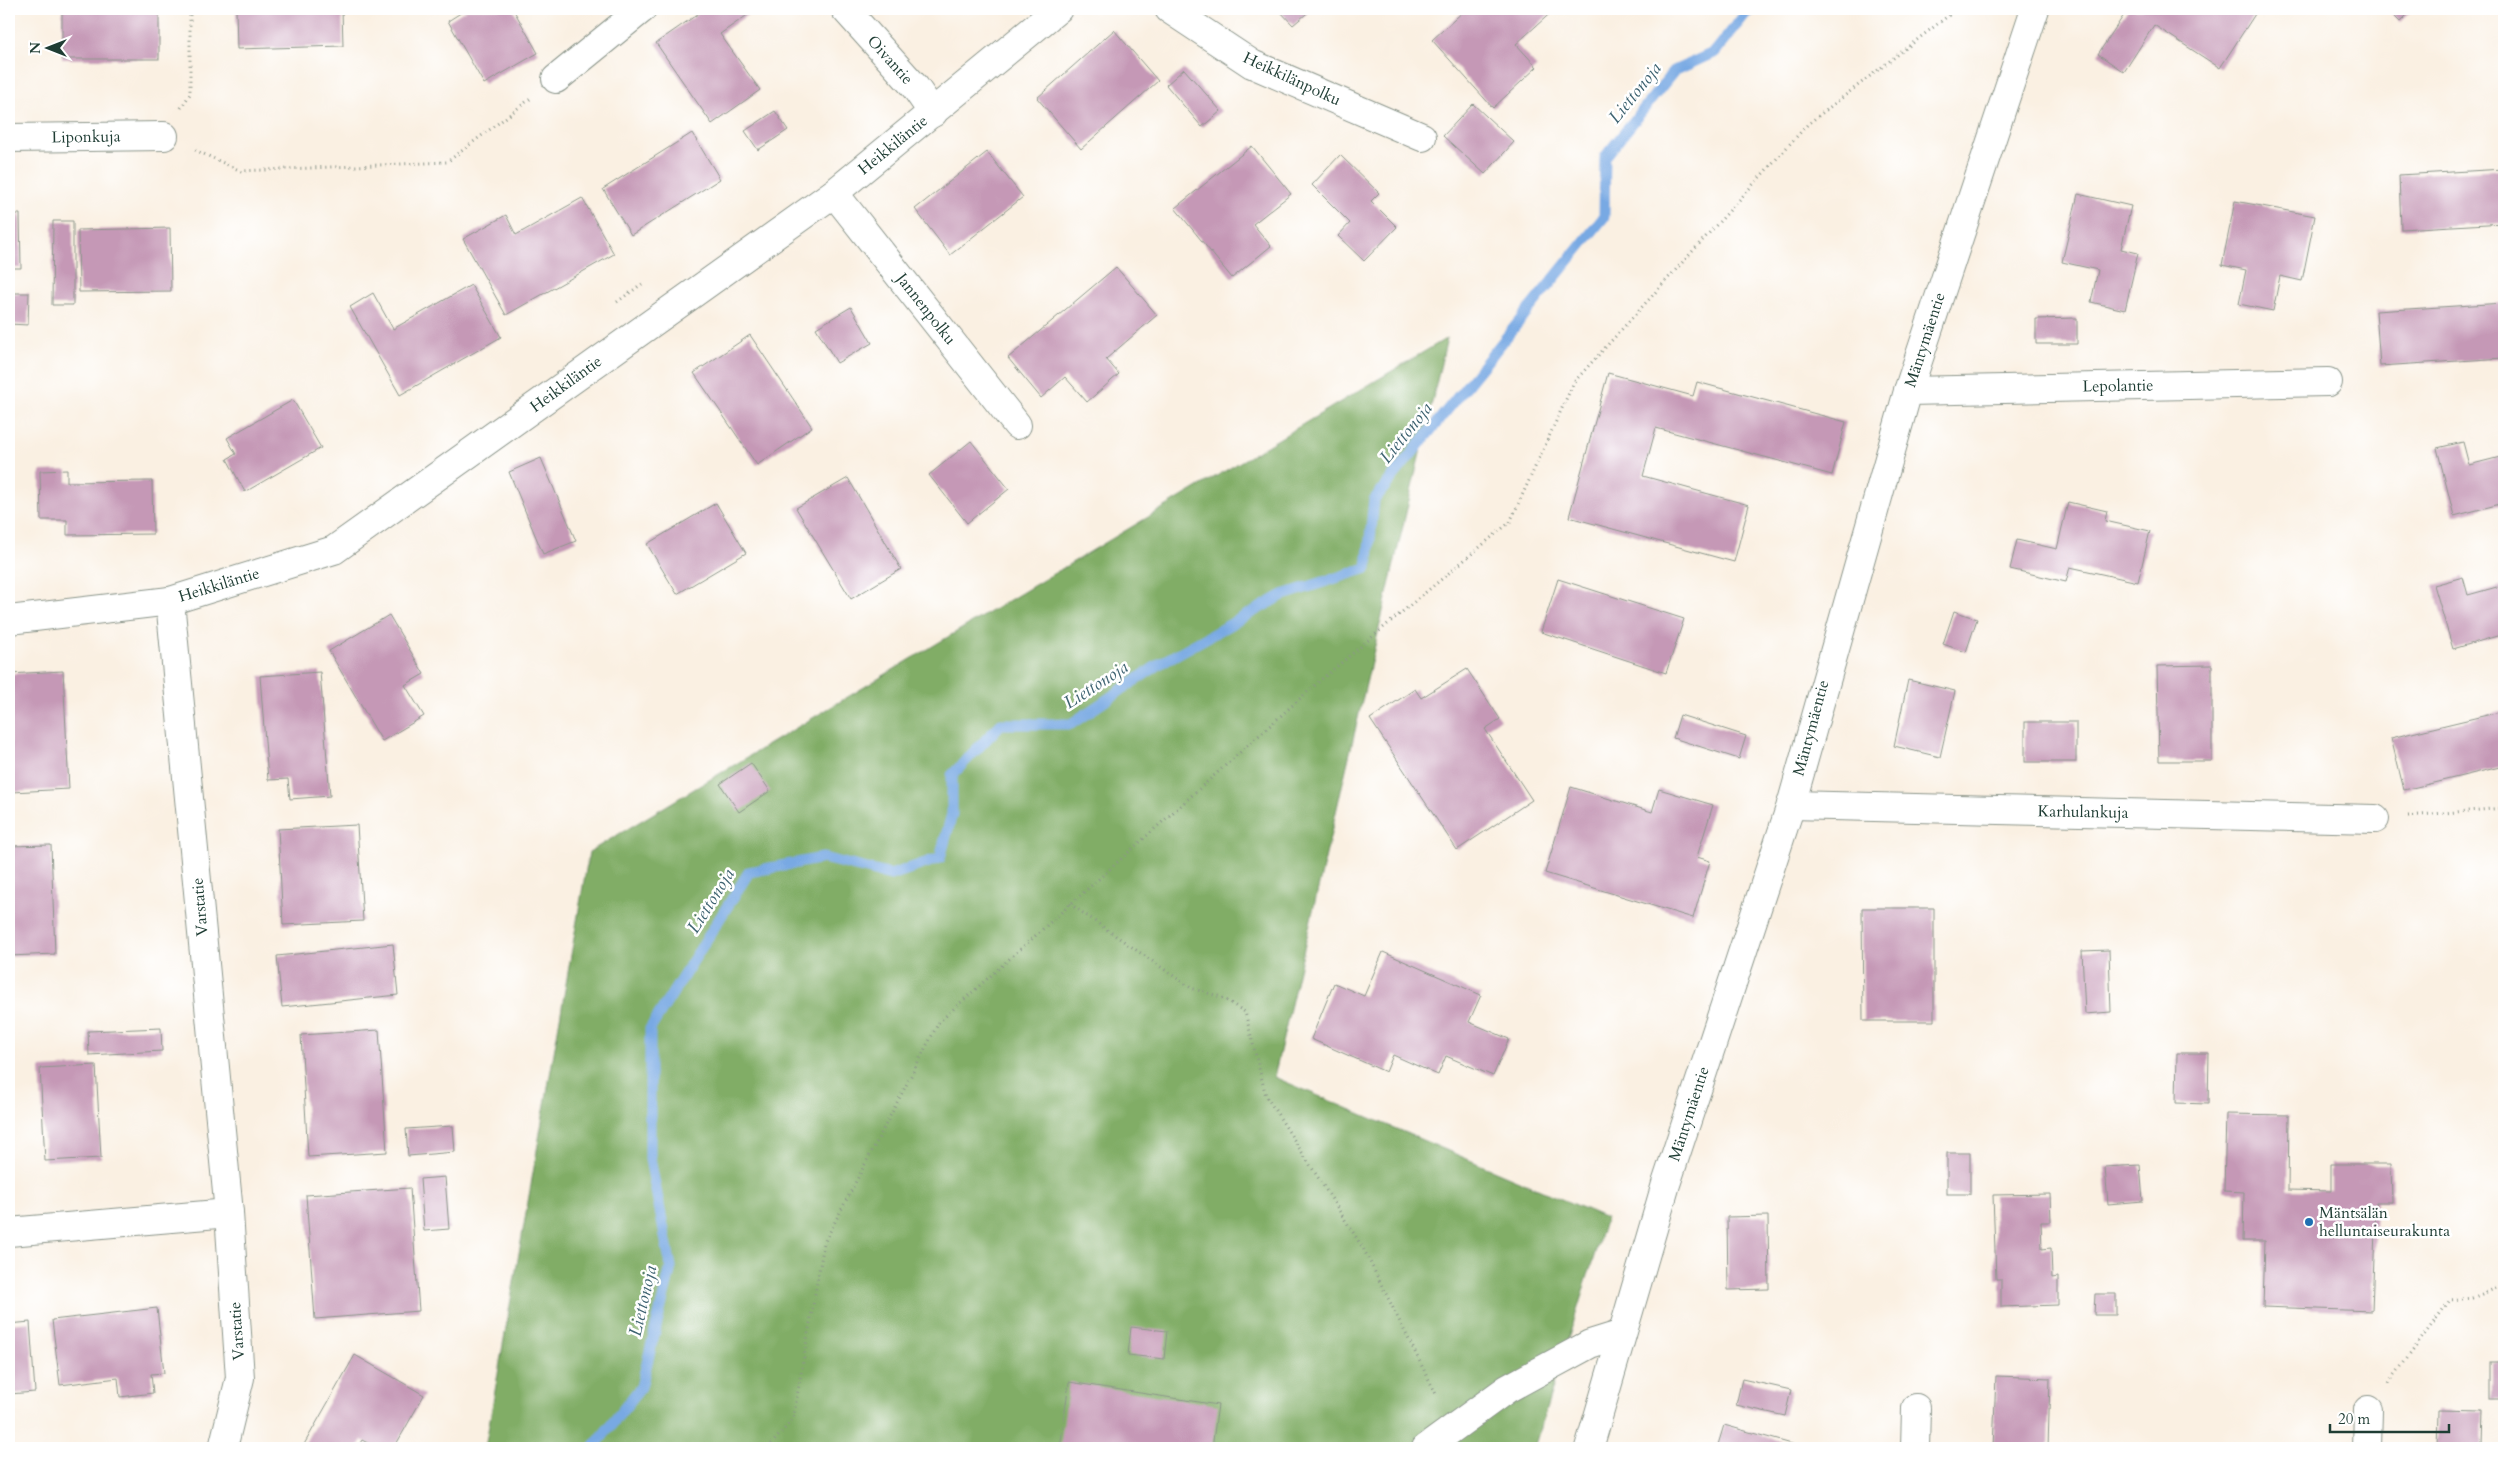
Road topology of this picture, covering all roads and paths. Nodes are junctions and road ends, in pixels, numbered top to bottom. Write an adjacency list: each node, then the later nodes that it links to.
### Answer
1 (190, 9): 10 (path)
2 (642, 9): 8 (street)
3 (845, 9): 9 (street, Oivantie)
4 (1058, 9): 9 (street, Heikkiläntie)
5 (1169, 9): 11 (street, Heikkilänpolku)
6 (1957, 9): 24 (path)
7 (2035, 9): 17 (street, Mäntymäentie)
8 (556, 79): 10 (path)
9 (932, 113): 13 (street, Heikkiläntie)
10 (164, 136): 12 (street, Liponkuja)
11 (1422, 137)
12 (9, 138)
13 (834, 193): 18 (street, Jannenpolku); 19 (street, Heikkiläntie)
14 (647, 281): 15 (path)
15 (616, 303)
16 (2328, 382): 17 (street, Lepolantie)
17 (1908, 391): 21 (street, Mäntymäentie)
18 (1017, 425)
19 (170, 601): 20 (street, Heikkiläntie); 25 (street, Varstatie)
20 (9, 620)
21 (1791, 804): 23 (street, Karhulankuja); 28 (street, Mäntymäentie)
22 (2504, 808): 23 (path)
23 (2375, 819)
24 (1070, 904): 31 (path); 33 (path)
25 (229, 1212): 26 (street); 32 (street, Varstatie)
26 (9, 1232)
27 (2504, 1285): 30 (path)
28 (1622, 1334): 31 (street); 35 (street, Mäntymäentie)
29 (1916, 1408): 36 (street)
30 (2368, 1410): 37 (street)
31 (1455, 1426): 34 (street)
32 (223, 1448)
33 (768, 1448)
34 (1426, 1448)
35 (1589, 1448)
36 (1915, 1448)
37 (2367, 1448)

